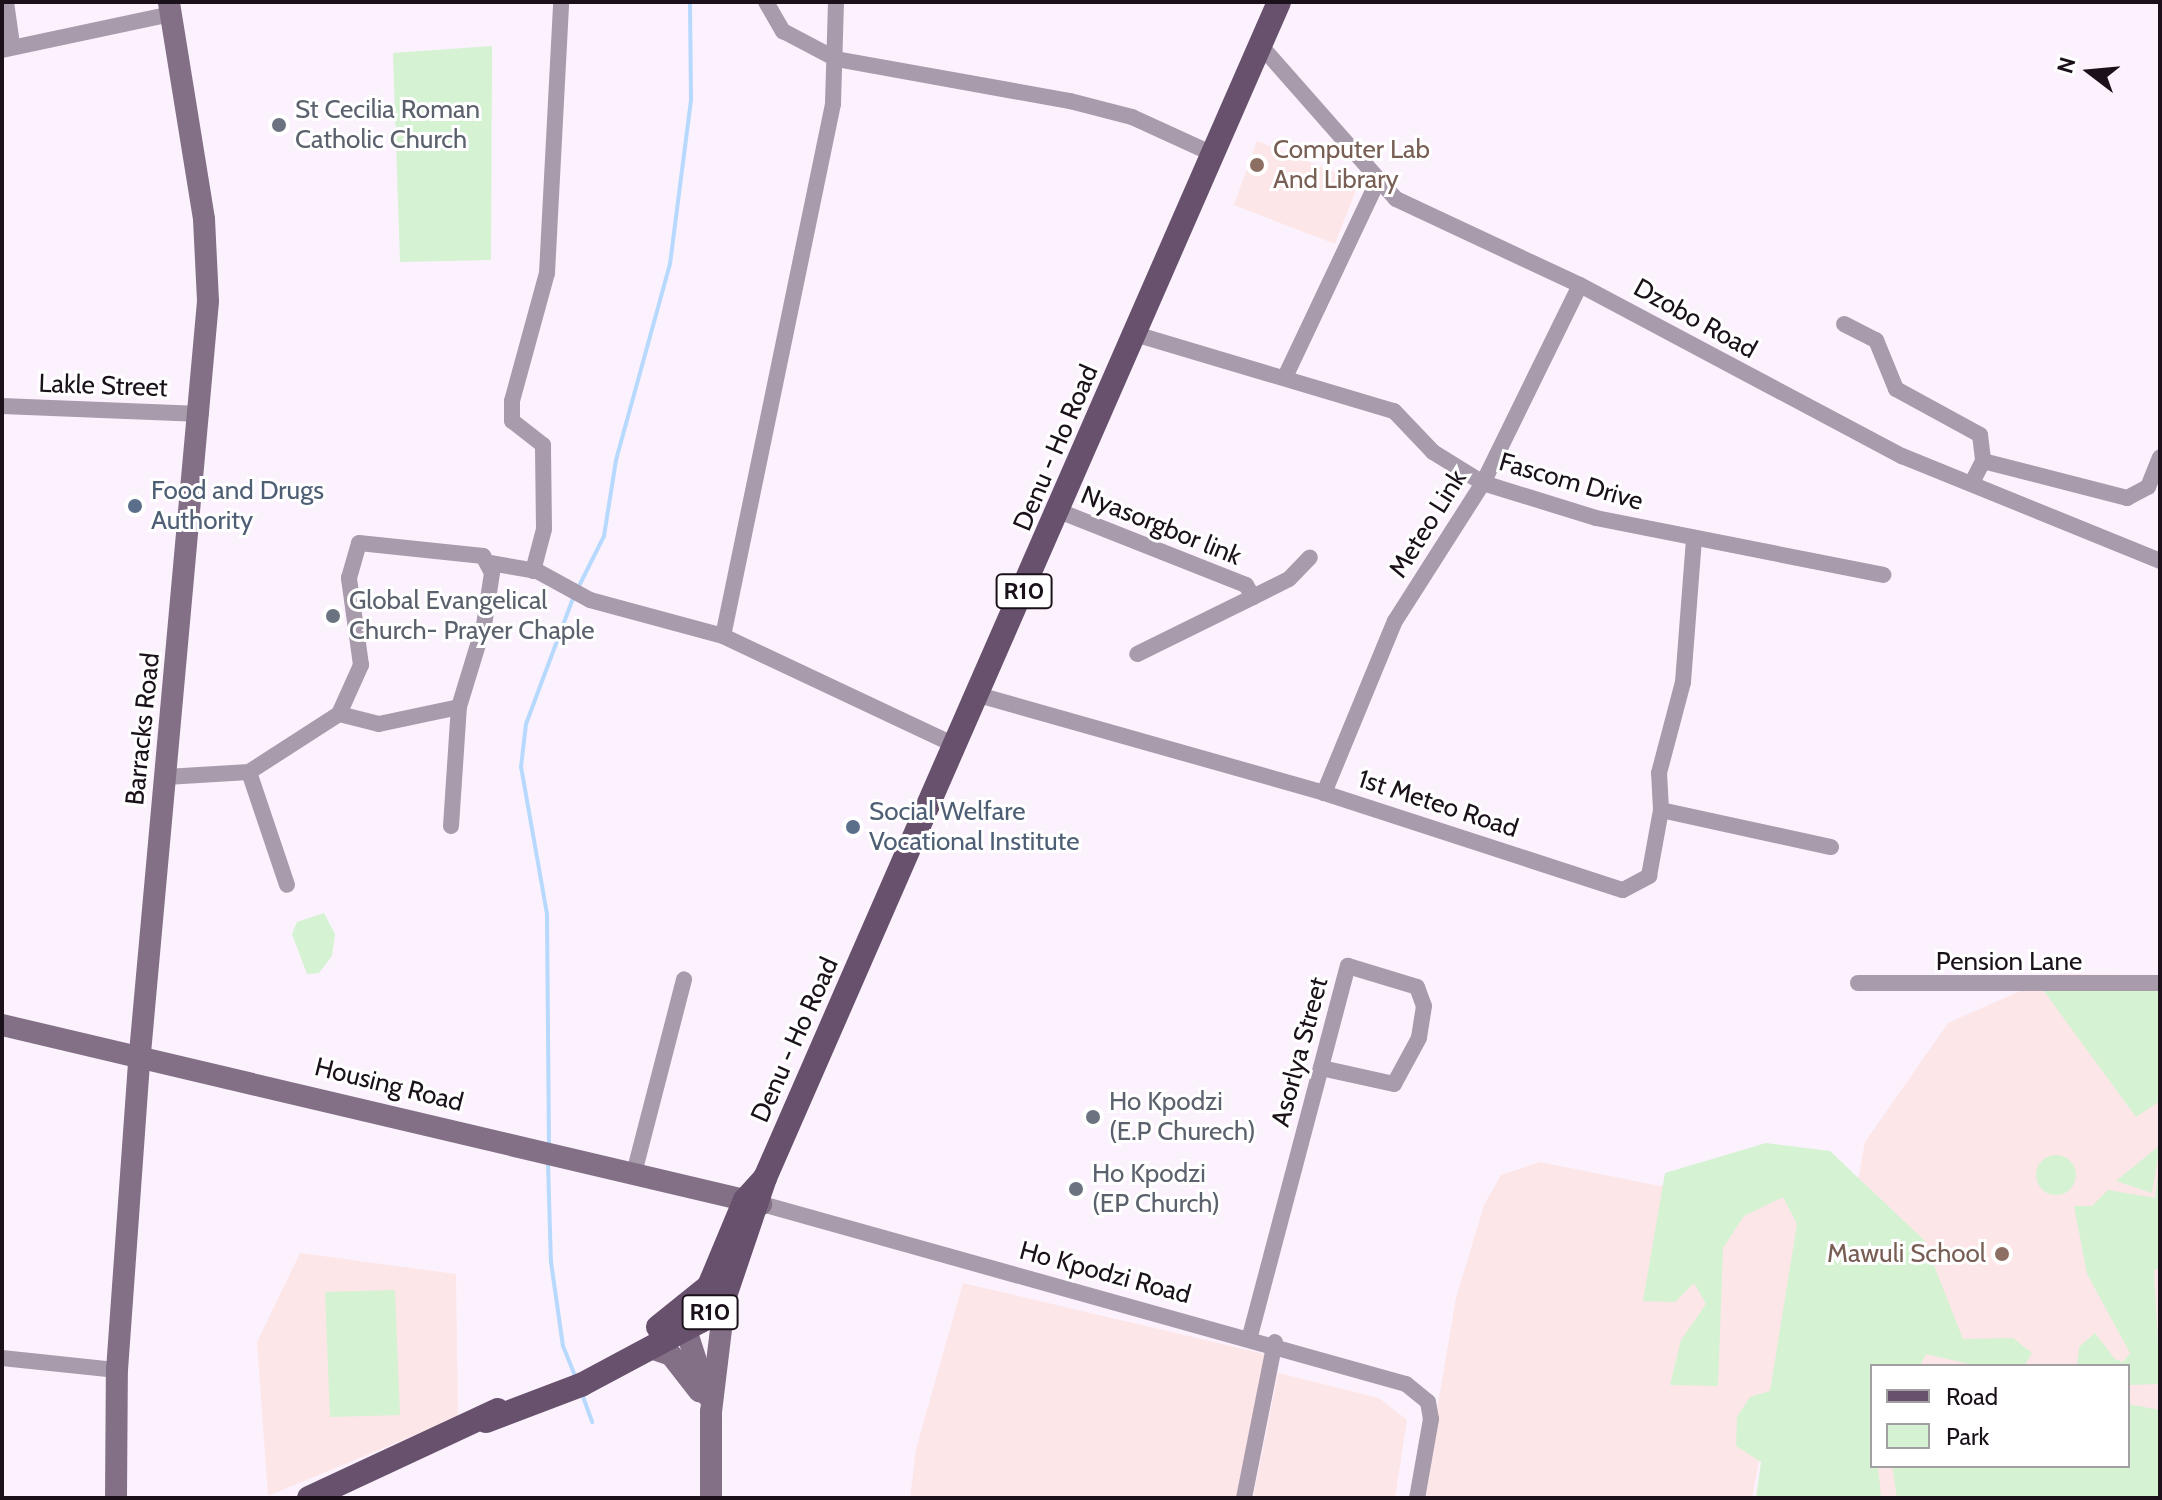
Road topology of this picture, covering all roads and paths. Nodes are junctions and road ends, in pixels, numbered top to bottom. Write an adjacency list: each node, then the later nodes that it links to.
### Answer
1 (6, 2): 8 (street)
2 (561, 2): 27 (street)
3 (766, 2): 9 (street)
4 (836, 2): 9 (street)
5 (1279, 2): 7 (main road, Denu - Ho Road / R10)
6 (170, 8): 8 (street); 17 (street, Barracks Road)
7 (1261, 46): 10 (main road, Denu - Ho Road / R10); 11 (street, Dzobo Road)
8 (7, 47)
9 (836, 59): 10 (street); 30 (street)
10 (1213, 154): 14 (main road, Denu - Ho Road / R10)
11 (1376, 185): 12 (street, Dzobo Road); 15 (street)
12 (1580, 285): 20 (street, Meteo Link); 21 (street, Dzobo Road)
13 (1844, 324): 19 (street)
14 (1135, 334): 15 (street, Fascom Drive); 22 (main road, Denu - Ho Road / R10)
15 (1286, 375): 20 (street, Fascom Drive)
16 (2, 406): 17 (street, Lakle Street)
17 (201, 414): 37 (street, Barracks Road)
18 (2160, 457): 19 (street)
19 (1983, 461): 21 (street)
20 (1483, 483): 23 (street, Fascom Drive); 38 (street, Meteo Link)
21 (1972, 483): 26 (street, Dzobo Road)
22 (1059, 511): 29 (street, Nyasorgbor link); 32 (main road, Denu - Ho Road / R10)
23 (1694, 539): 28 (street, Fascom Drive); 39 (street)
24 (1310, 557): 29 (street)
25 (486, 560): 27 (street); 33 (street); 34 (street)
26 (2160, 561)
27 (533, 571): 30 (street)
28 (1883, 575)
29 (1253, 597): 31 (street, Nyasorgbor link)
30 (723, 636): 35 (street)
31 (1137, 654)
32 (975, 694): 35 (main road, Denu - Ho Road / R10); 38 (street, 1st Meteo Road)
33 (459, 707): 34 (street); 40 (street)
34 (339, 714): 36 (street)
35 (952, 744): 50 (main road, Denu - Ho Road / R10)
36 (249, 772): 37 (street); 42 (street)
37 (166, 777): 47 (street, Barracks Road)
38 (1324, 793): 39 (street, 1st Meteo Road)
39 (1661, 810): 41 (street)
40 (451, 826)
41 (1831, 847)
42 (287, 885)
43 (684, 979): 49 (street)
44 (1858, 983): 45 (street, Pension Lane)
45 (2160, 983)
46 (2, 1025): 47 (street, Housing Road)
47 (140, 1053): 49 (street, Housing Road); 57 (street, Barracks Road)
48 (1321, 1068): 48 (street, Asorlya Street); 53 (street, Asorlya Street)
49 (634, 1173): 50 (street, Housing Road)
50 (754, 1202): 51 (main road, Denu - Ho Road / R10); 52 (main road, Denu - Ho Road / R10); 53 (street, Ho Kpodzi Road)
51 (725, 1296): 52 (main road, Denu - Ho Road / R10); 59 (street)
52 (684, 1322): 55 (main road, Denu - Ho Road / R10); 58 (main road, Denu - Ho Road / R10); 59 (street)
53 (1250, 1336): 54 (street, Ho Kpodzi Road)
54 (1275, 1342): 63 (street); 64 (street, Ho Kpodzi Road)
55 (651, 1348): 58 (main road, Denu - Ho Road / R10); 59 (street)
56 (2, 1358): 57 (street)
57 (117, 1370): 60 (street, Barracks Road)
58 (576, 1379): 61 (main road, Denu - Ho Road / R10)
59 (711, 1412): 62 (street)
60 (116, 1498)
61 (309, 1498)
62 (711, 1498)
63 (1244, 1498)
64 (1417, 1498)

